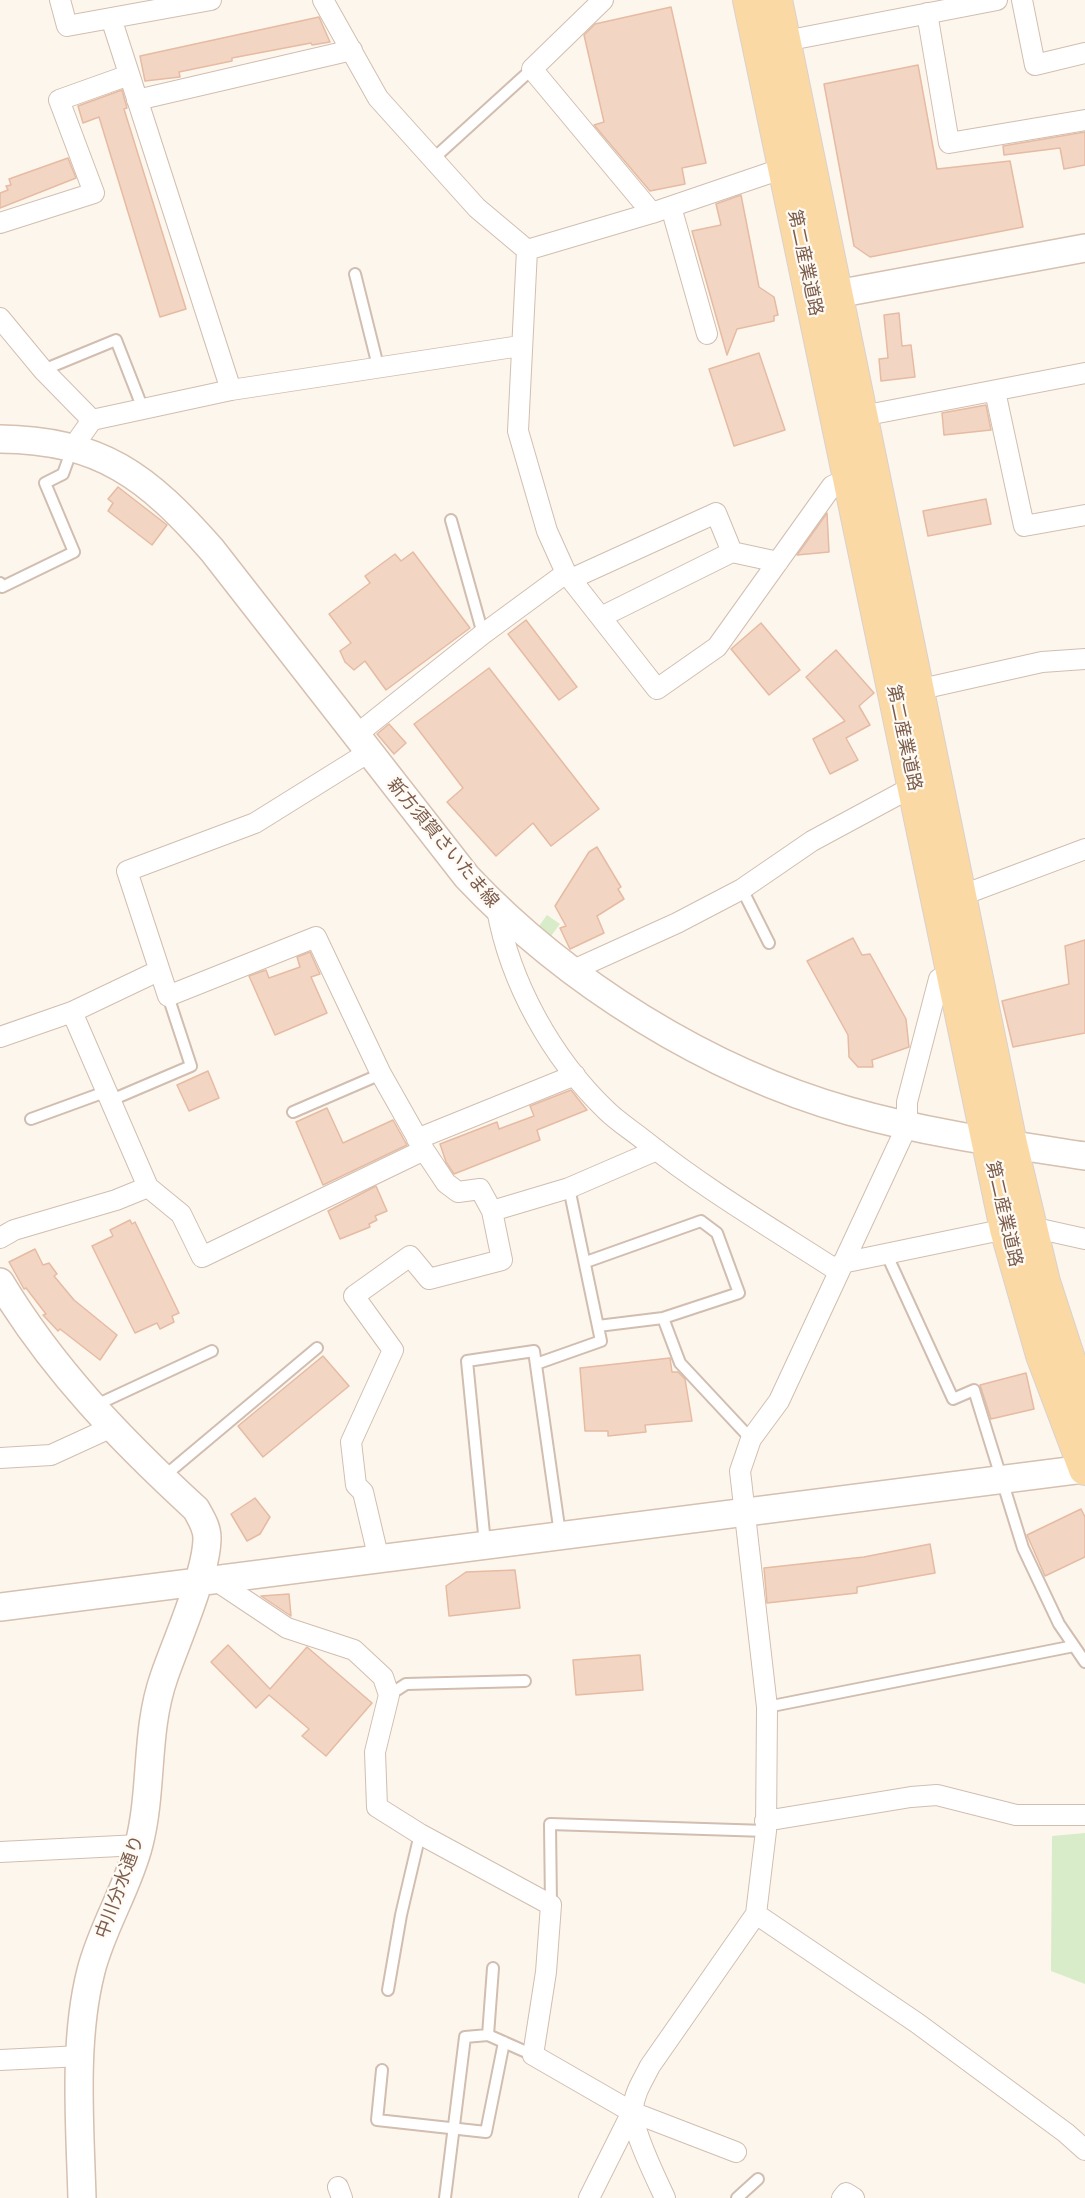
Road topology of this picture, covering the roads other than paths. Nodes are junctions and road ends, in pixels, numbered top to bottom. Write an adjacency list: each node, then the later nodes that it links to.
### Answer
1 (60, 0): 10 (street)
2 (211, 0): 10 (street)
3 (323, 0): 12 (street)
4 (749, 0): 19 (main road, 第二産業道路)
5 (776, 0): 11 (main road, 第二産業道路)
6 (997, 0): 9 (street)
7 (1022, 0): 13 (street)
8 (598, 1): 14 (street)
9 (927, 13): 11 (street); 17 (street)
10 (111, 18): 15 (street)
11 (784, 41): 26 (main road, 第二産業道路)
12 (352, 50): 16 (street); 18 (street)
13 (1085, 53)
14 (532, 69): 18 (lane); 21 (street)
15 (129, 75): 16 (street); 22 (street)
16 (137, 100): 33 (street)
17 (1085, 120)
18 (433, 159): 24 (street)
19 (784, 168): 20 (street); 26 (main road, 第二産業道路)
20 (671, 207): 21 (street); 28 (street)
21 (652, 213): 24 (street)
22 (0, 223)
23 (1085, 248): 26 (street)
24 (527, 250): 29 (street)
25 (355, 274): 30 (lane)
26 (825, 296): 36 (main road, 第二産業道路); 40 (main road, 第二産業道路)
27 (2, 325): 31 (street)
28 (707, 334)
29 (520, 346): 30 (street); 45 (street)
30 (378, 366): 33 (street)
31 (42, 370): 35 (lane); 37 (street)
32 (1085, 373): 34 (street)
33 (231, 390): 35 (street)
34 (995, 391): 36 (street); 41 (street)
35 (143, 409): 37 (street)
36 (862, 416): 50 (main road, 第二産業道路)
37 (92, 420): 39 (street)
38 (0, 439): 39 (street, 新方須賀さいたま線)
39 (73, 447): 46 (lane); 51 (street, 新方須賀さいたま線)
40 (850, 478): 44 (street); 52 (main road, 第二産業道路)
41 (1085, 515)
42 (451, 520): 48 (lane)
43 (732, 552): 44 (street); 45 (street); 47 (street)
44 (778, 562): 47 (street)
45 (568, 576): 47 (street); 48 (street)
46 (0, 583)
47 (601, 617)
48 (483, 634): 51 (street)
49 (1085, 659): 50 (street)
50 (917, 690): 55 (main road, 第二産業道路)
51 (362, 744): 56 (street, 新方須賀さいたま線); 58 (street)
52 (914, 786): 54 (street); 60 (main road, 第二産業道路)
53 (1085, 849): 55 (street)
54 (742, 889): 57 (lane); 59 (street)
55 (960, 896): 70 (main road, 第二産業道路)
56 (497, 909): 59 (street, 新方須賀さいたま線); 65 (street)
57 (769, 943)
58 (158, 971): 61 (street); 62 (street)
59 (572, 971): 69 (street, 新方須賀さいたま線)
60 (953, 971): 69 (street); 70 (main road, 第二産業道路)
61 (168, 996): 64 (street); 66 (lane)
62 (72, 1012): 63 (street); 66 (street)
63 (0, 1037)
64 (381, 1074): 67 (lane); 71 (street)
65 (575, 1075): 71 (street); 72 (street)
66 (107, 1096): 68 (lane); 74 (street)
67 (293, 1112)
68 (31, 1119)
69 (907, 1126): 70 (street, 新方須賀さいたま線); 82 (street)
70 (999, 1143): 73 (street, 新方須賀さいたま線); 77 (main road, 第二産業道路)
71 (420, 1144): 74 (street); 76 (street)
72 (657, 1150): 75 (street); 82 (street)
73 (1085, 1156)
74 (148, 1187): 78 (street)
75 (569, 1188): 76 (street); 81 (lane)
76 (492, 1211): 100 (street)
77 (1018, 1228): 79 (street); 80 (street); 90 (main road, 第二産業道路); 94 (main road, 第二産業道路)
78 (0, 1238)
79 (1085, 1239)
80 (886, 1252): 82 (street); 96 (lane)
81 (586, 1262): 84 (lane); 85 (lane)
82 (840, 1267): 92 (street)
83 (0, 1282): 89 (street, 中川分水通り)
84 (663, 1318): 85 (lane); 92 (lane)
85 (598, 1326): 88 (lane)
86 (317, 1348): 95 (lane)
87 (212, 1352): 89 (lane)
88 (536, 1364): 98 (lane); 99 (lane)
89 (91, 1407): 91 (street, 中川分水通り)
90 (1085, 1408)
91 (110, 1428): 93 (street); 95 (street, 中川分水通り)
92 (751, 1440): 97 (street)
93 (0, 1458)
94 (1085, 1469): 96 (street)
95 (162, 1478): 101 (street, 中川分水通り)
96 (1001, 1480): 97 (street); 103 (lane)
97 (744, 1512): 98 (street); 107 (street)
98 (560, 1538): 99 (street)
99 (485, 1547): 100 (street)
100 (379, 1560): 101 (street)
101 (206, 1581): 102 (street); 106 (street); 111 (street, 中川分水通り)
102 (0, 1606)
103 (1074, 1646): 104 (lane); 107 (lane)
104 (1085, 1662)
105 (525, 1681): 106 (lane)
106 (390, 1695): 110 (street)
107 (767, 1707): 109 (street)
108 (1085, 1815): 109 (street)
109 (765, 1826): 113 (lane); 114 (street)
110 (420, 1834): 113 (street); 116 (lane)
111 (139, 1845): 112 (street); 120 (street, 中川分水通り)
112 (0, 1852)
113 (551, 1905): 119 (street)
114 (756, 1914): 123 (street); 125 (street)
115 (493, 1968): 117 (lane)
116 (388, 1990)
117 (488, 2035): 118 (lane); 124 (lane)
118 (504, 2042): 119 (lane); 124 (lane)
119 (533, 2055): 123 (street)
120 (81, 2056): 121 (street); 128 (street, 中川分水通り)
121 (0, 2060)
122 (382, 2070): 124 (lane)
123 (632, 2112): 126 (street); 130 (street); 131 (street)
124 (453, 2128): 129 (lane)
125 (1085, 2150)
126 (736, 2152)
127 (759, 2179): 132 (lane)
128 (82, 2198)
129 (445, 2198)
130 (588, 2198)
131 (665, 2198)
132 (737, 2198)
133 (842, 2198): 134 (street)
134 (854, 2198)

